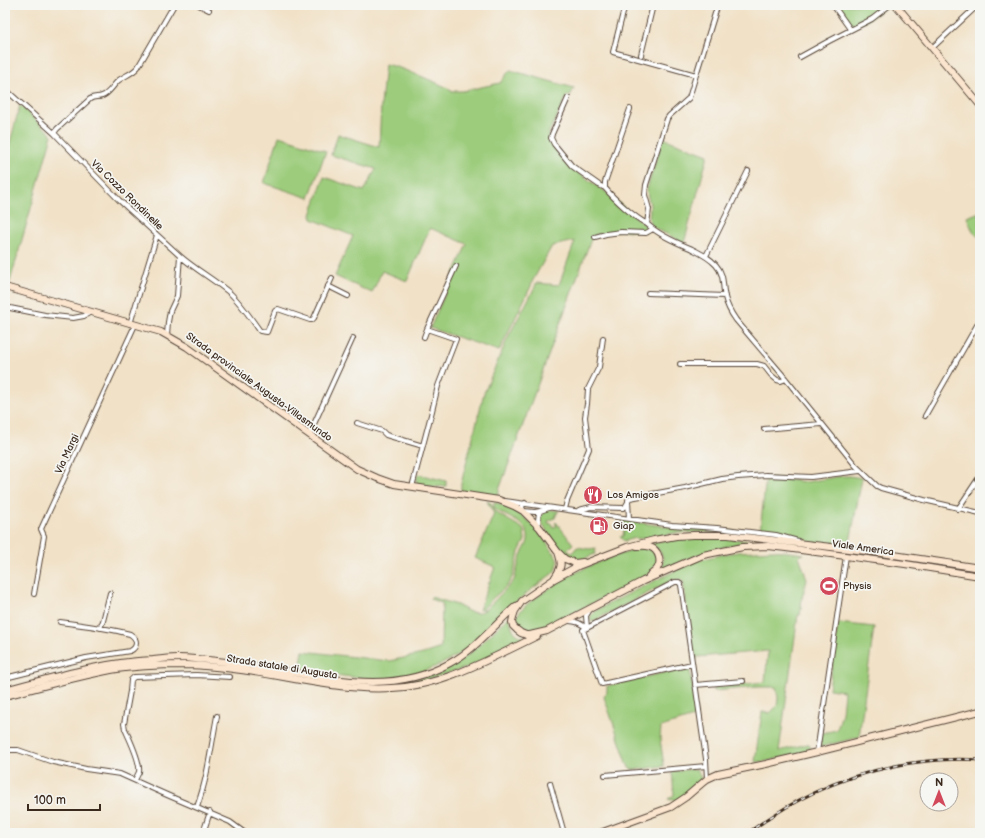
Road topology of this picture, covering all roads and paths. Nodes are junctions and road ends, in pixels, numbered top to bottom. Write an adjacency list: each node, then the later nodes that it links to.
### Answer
1 (174, 5): 20 (street)
2 (199, 5): 10 (street)
3 (625, 5): 15 (street)
4 (653, 5): 13 (street)
5 (834, 5): 11 (street)
6 (890, 5): 11 (street)
7 (896, 5): 12 (main road)
8 (978, 5): 12 (street)
9 (717, 7): 15 (street)
10 (209, 10)
11 (850, 29): 14 (street)
12 (932, 48): 18 (main road)
13 (640, 55)
14 (800, 57)
15 (696, 75): 23 (street)
16 (5, 88): 20 (street, Via Cozzo Rondinelle)
17 (568, 98): 22 (street)
18 (980, 105)
19 (630, 109): 22 (street)
20 (54, 133): 25 (street, Via Cozzo Rondinelle)
21 (748, 171): 28 (street)
22 (606, 188): 23 (street)
23 (647, 224): 24 (street)
24 (653, 229): 26 (street); 28 (street)
25 (158, 235): 27 (street, Via Cozzo Rondinelle); 39 (street, Via Margi)
26 (595, 237)
27 (180, 256): 31 (street, Via Cozzo Rondinelle); 41 (street)
28 (706, 256): 35 (street)
29 (456, 266): 40 (street)
30 (332, 278): 31 (street)
31 (328, 286): 34 (street)
32 (5, 287): 37 (main road, Strada provinciale Augusta-Villasmundo)
33 (648, 293): 35 (street)
34 (348, 296)
35 (725, 296): 46 (street)
36 (5, 307): 37 (street)
37 (91, 312): 39 (main road, Strada provinciale Augusta-Villasmundo)
38 (980, 320): 47 (street)
39 (132, 324): 41 (main road, Strada provinciale Augusta-Villasmundo); 78 (street, Via Margi)
40 (427, 329): 42 (street); 52 (street)
41 (167, 335): 51 (main road, Strada provinciale Augusta-Villasmundo)
42 (424, 337)
43 (352, 338): 51 (street)
44 (602, 338): 60 (street)
45 (680, 364): 46 (street)
46 (786, 379): 49 (street)
47 (925, 416)
48 (357, 423): 52 (street)
49 (821, 424): 50 (street); 53 (street)
50 (764, 429)
51 (309, 435): 55 (main road, Strada provinciale Augusta-Villasmundo)
52 (423, 446): 55 (street)
53 (860, 472): 57 (street); 61 (street)
54 (980, 476): 61 (street)
55 (412, 487): 56 (main road, Strada provinciale Augusta-Villasmundo)
56 (499, 500): 58 (street); 62 (main road, Strada provinciale Augusta-Villasmundo)
57 (628, 500): 64 (street); 66 (street)
58 (525, 503): 59 (street); 62 (street)
59 (551, 507): 60 (street); 63 (street)
60 (565, 509): 64 (street)
61 (958, 509): 65 (street)
62 (523, 511): 63 (street); 67 (main road, Strada provinciale Augusta-Villasmundo)
63 (540, 511): 67 (street)
64 (576, 511): 66 (street)
65 (980, 513)
66 (629, 519): 68 (street)
67 (540, 528): 70 (main road, Strada provinciale Augusta-Villasmundo)
68 (811, 545): 69 (main road, Viale America); 73 (main road, Viale America)
69 (627, 547): 72 (main road, Strada statale di Augusta); 76 (main road)
70 (558, 551): 72 (main road, Strada provinciale Augusta-Villasmundo); 75 (main road)
71 (846, 556): 74 (main road, Viale America); 76 (main road, Viale America); 96 (street)
72 (586, 562): 75 (main road, Strada statale di Augusta)
73 (980, 568)
74 (980, 576)
75 (554, 579): 79 (main road, Strada statale di Augusta)
76 (643, 581): 80 (main road, Strada statale di Augusta)
77 (110, 593): 83 (street)
78 (34, 594)
79 (522, 601): 85 (main road); 91 (main road, Strada statale di Augusta)
80 (592, 608): 81 (main road, Strada statale di Augusta); 84 (street)
81 (567, 621): 84 (street); 85 (main road, Strada statale di Augusta)
82 (60, 622): 83 (street)
83 (100, 628): 88 (street)
84 (586, 628): 86 (street); 86 (street)
85 (547, 631): 92 (main road, Strada statale di Augusta)
86 (692, 664): 90 (street)
87 (230, 677): 100 (street)
88 (5, 678)
89 (743, 681): 90 (street)
90 (695, 685): 97 (street)
91 (5, 690)
92 (5, 696)
93 (980, 711): 96 (main road)
94 (217, 716): 102 (street)
95 (5, 750): 100 (street)
96 (817, 752): 99 (main road)
97 (706, 766): 98 (street); 99 (street)
98 (605, 775)
99 (707, 779): 107 (main road)
100 (135, 780): 102 (street)
101 (550, 783): 106 (street)
102 (197, 807): 103 (street)
103 (210, 812): 104 (street); 105 (street)
104 (203, 833)
105 (245, 833)
106 (564, 833)
107 (600, 833)

